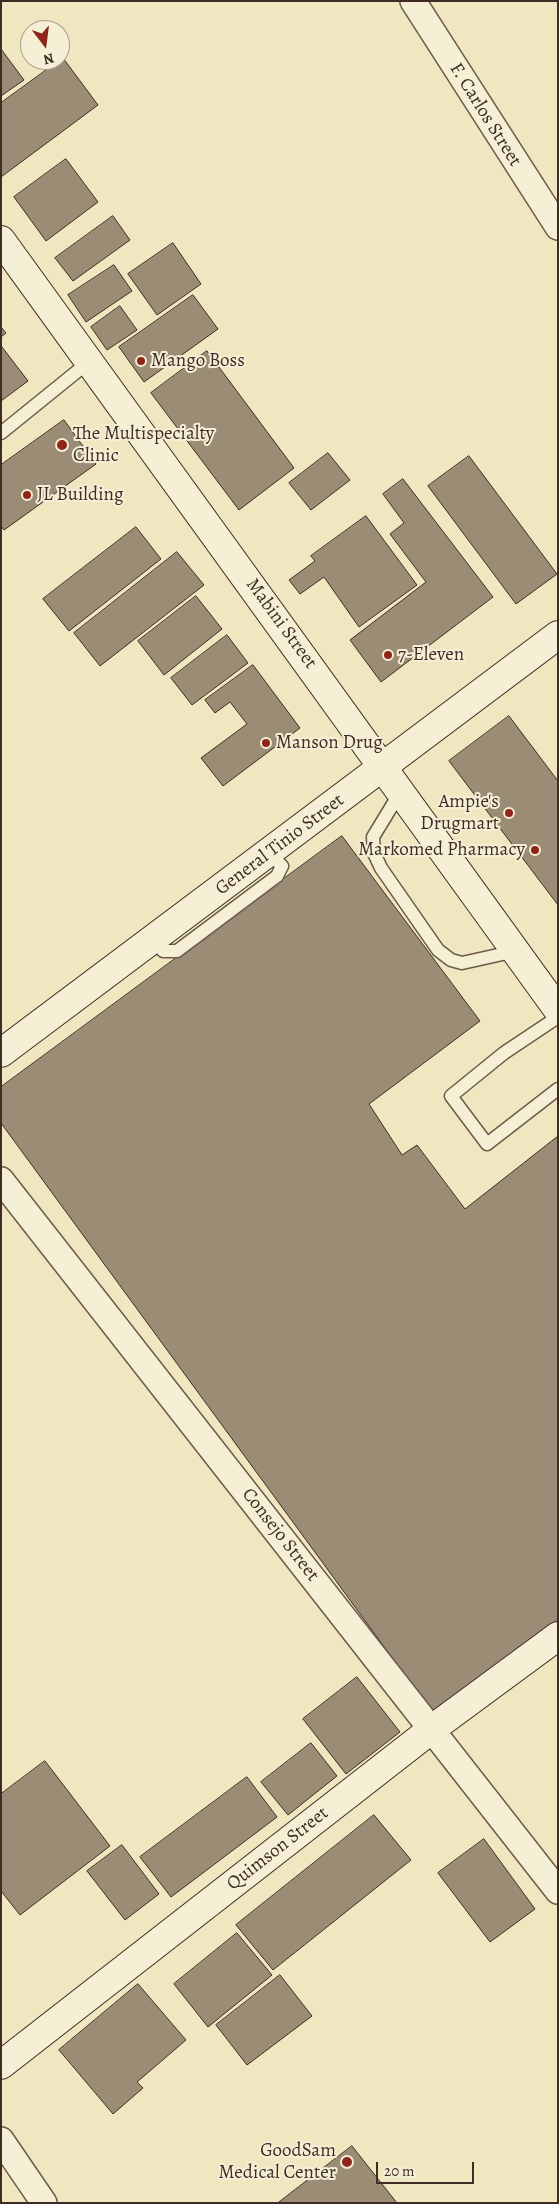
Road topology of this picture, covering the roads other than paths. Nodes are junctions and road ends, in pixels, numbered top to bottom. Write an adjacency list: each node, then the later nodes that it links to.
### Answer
1 (413, 1): 2 (street, F. Carlos Street)
2 (558, 227)
3 (2, 243): 4 (street, Mabini Street)
4 (90, 361): 5 (lane); 7 (street, Mabini Street)
5 (1, 433)
6 (558, 635): 7 (street, General Tinio Street)
7 (384, 767): 8 (street, Mabini Street); 12 (street, General Tinio Street)
8 (401, 791): 9 (street, Mabini Street); 9 (lane)
9 (516, 951): 10 (street, Mabini Street)
10 (558, 1010)
11 (558, 1017): 13 (lane)
12 (1, 1053)
13 (558, 1089)
14 (1, 1180): 16 (street, Consejo Street)
15 (558, 1636): 16 (street, Quimson Street)
16 (432, 1729): 17 (street, Consejo Street); 18 (street, Quimson Street)
17 (558, 1891)
18 (1, 2065)
19 (1, 2140): 20 (street)
20 (44, 2203)

